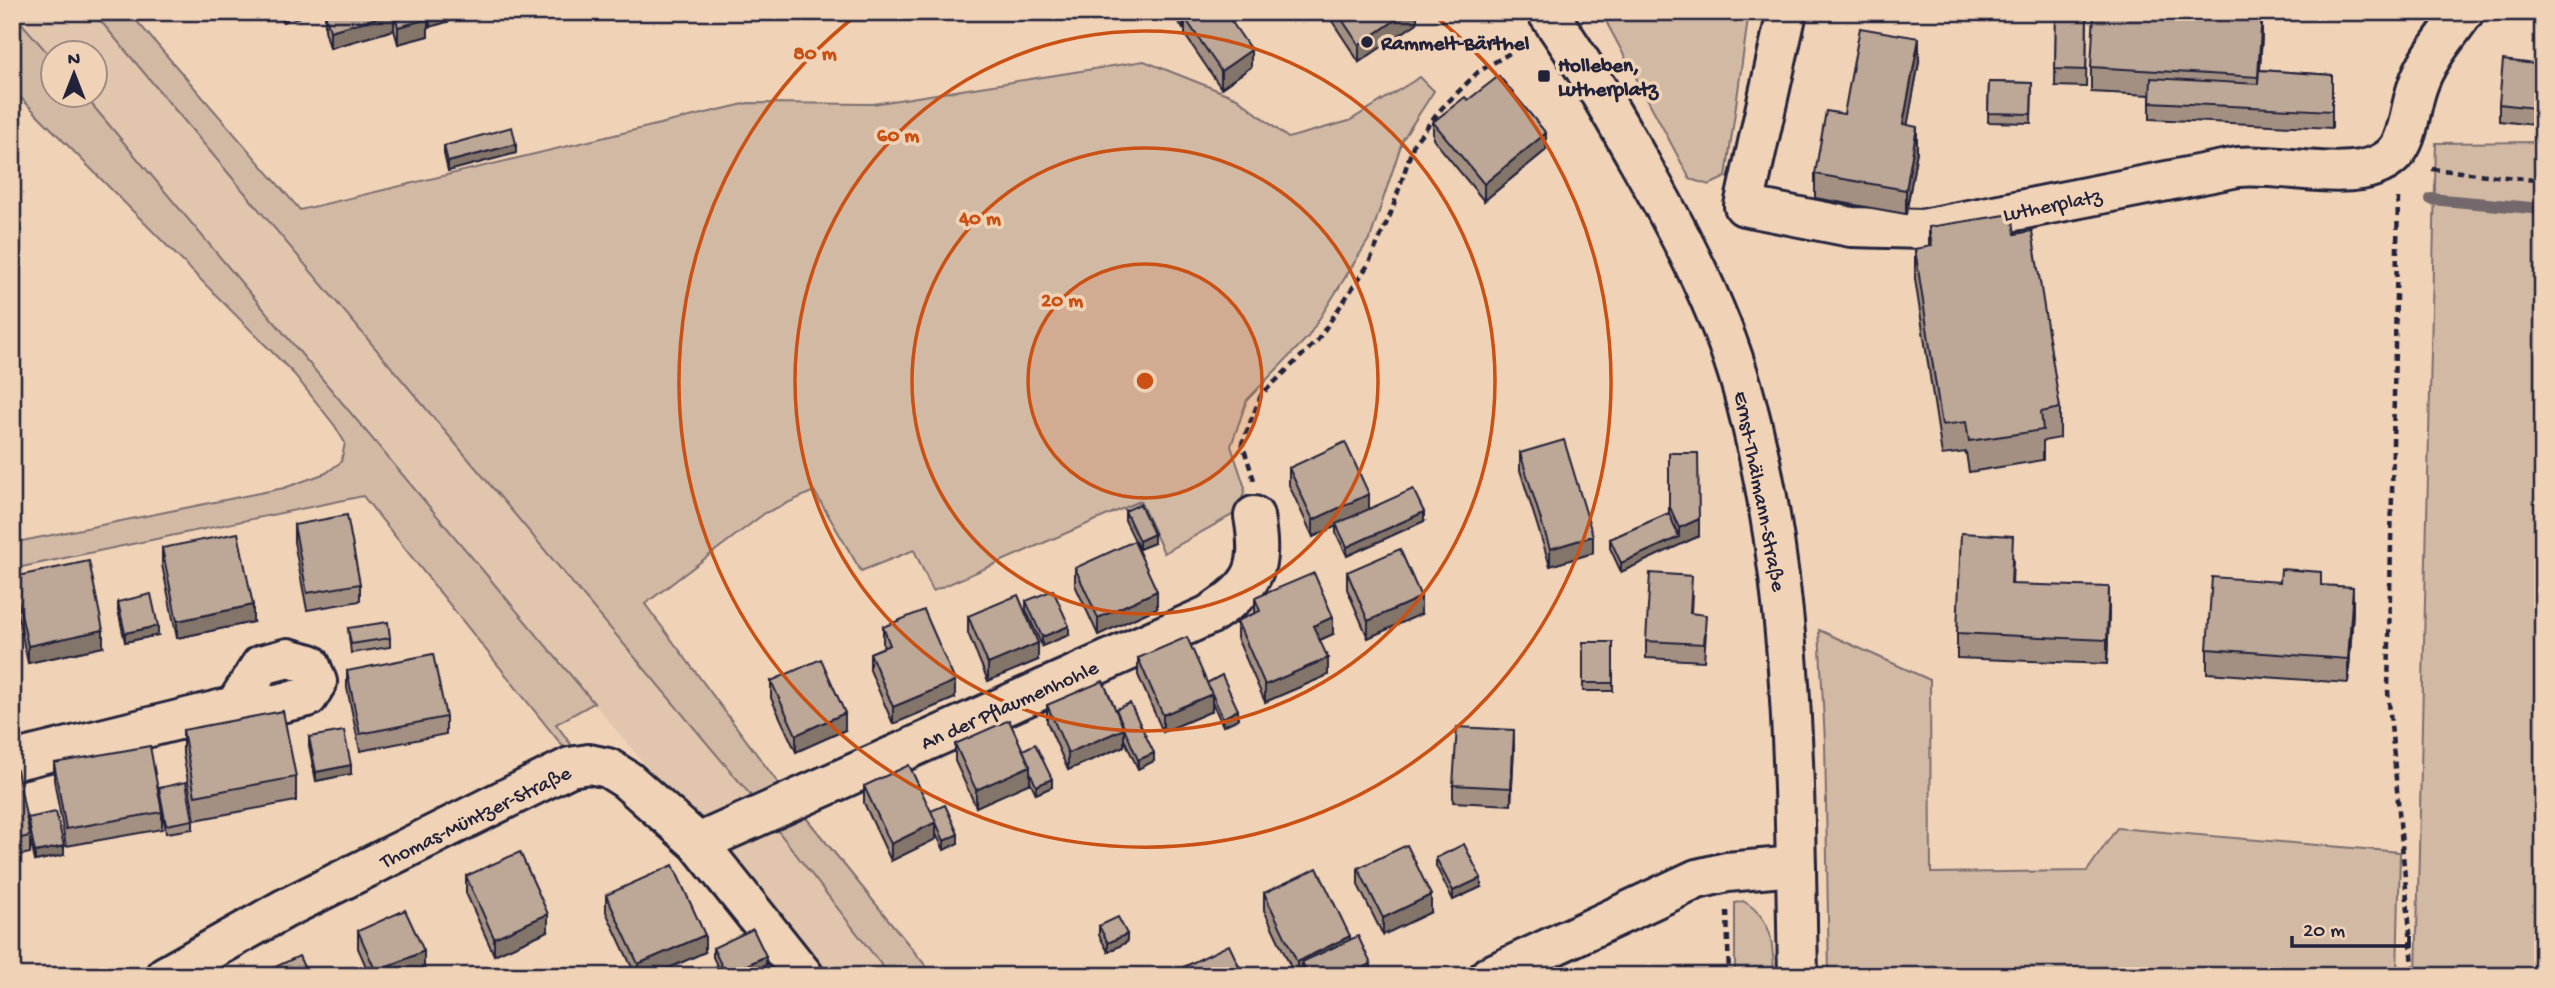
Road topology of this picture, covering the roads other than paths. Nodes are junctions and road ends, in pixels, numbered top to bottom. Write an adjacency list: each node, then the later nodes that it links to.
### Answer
1 (1787, 12): 2 (street, Lutherplatz)
2 (2464, 12)
3 (1552, 19): 8 (street, Ernst-Thälmann-Straße)
4 (1254, 516): 7 (street, An der Pflaumenhohle)
5 (235, 706): 6 (street)
6 (12, 761)
7 (698, 843): 9 (street, Thomas-Müntzer-Straße); 10 (street, Thomas-Müntzer-Straße)
8 (1796, 866): 11 (street); 12 (street, Ernst-Thälmann-Straße)
9 (165, 976)
10 (804, 976)
11 (1489, 976)
12 (1798, 976)

